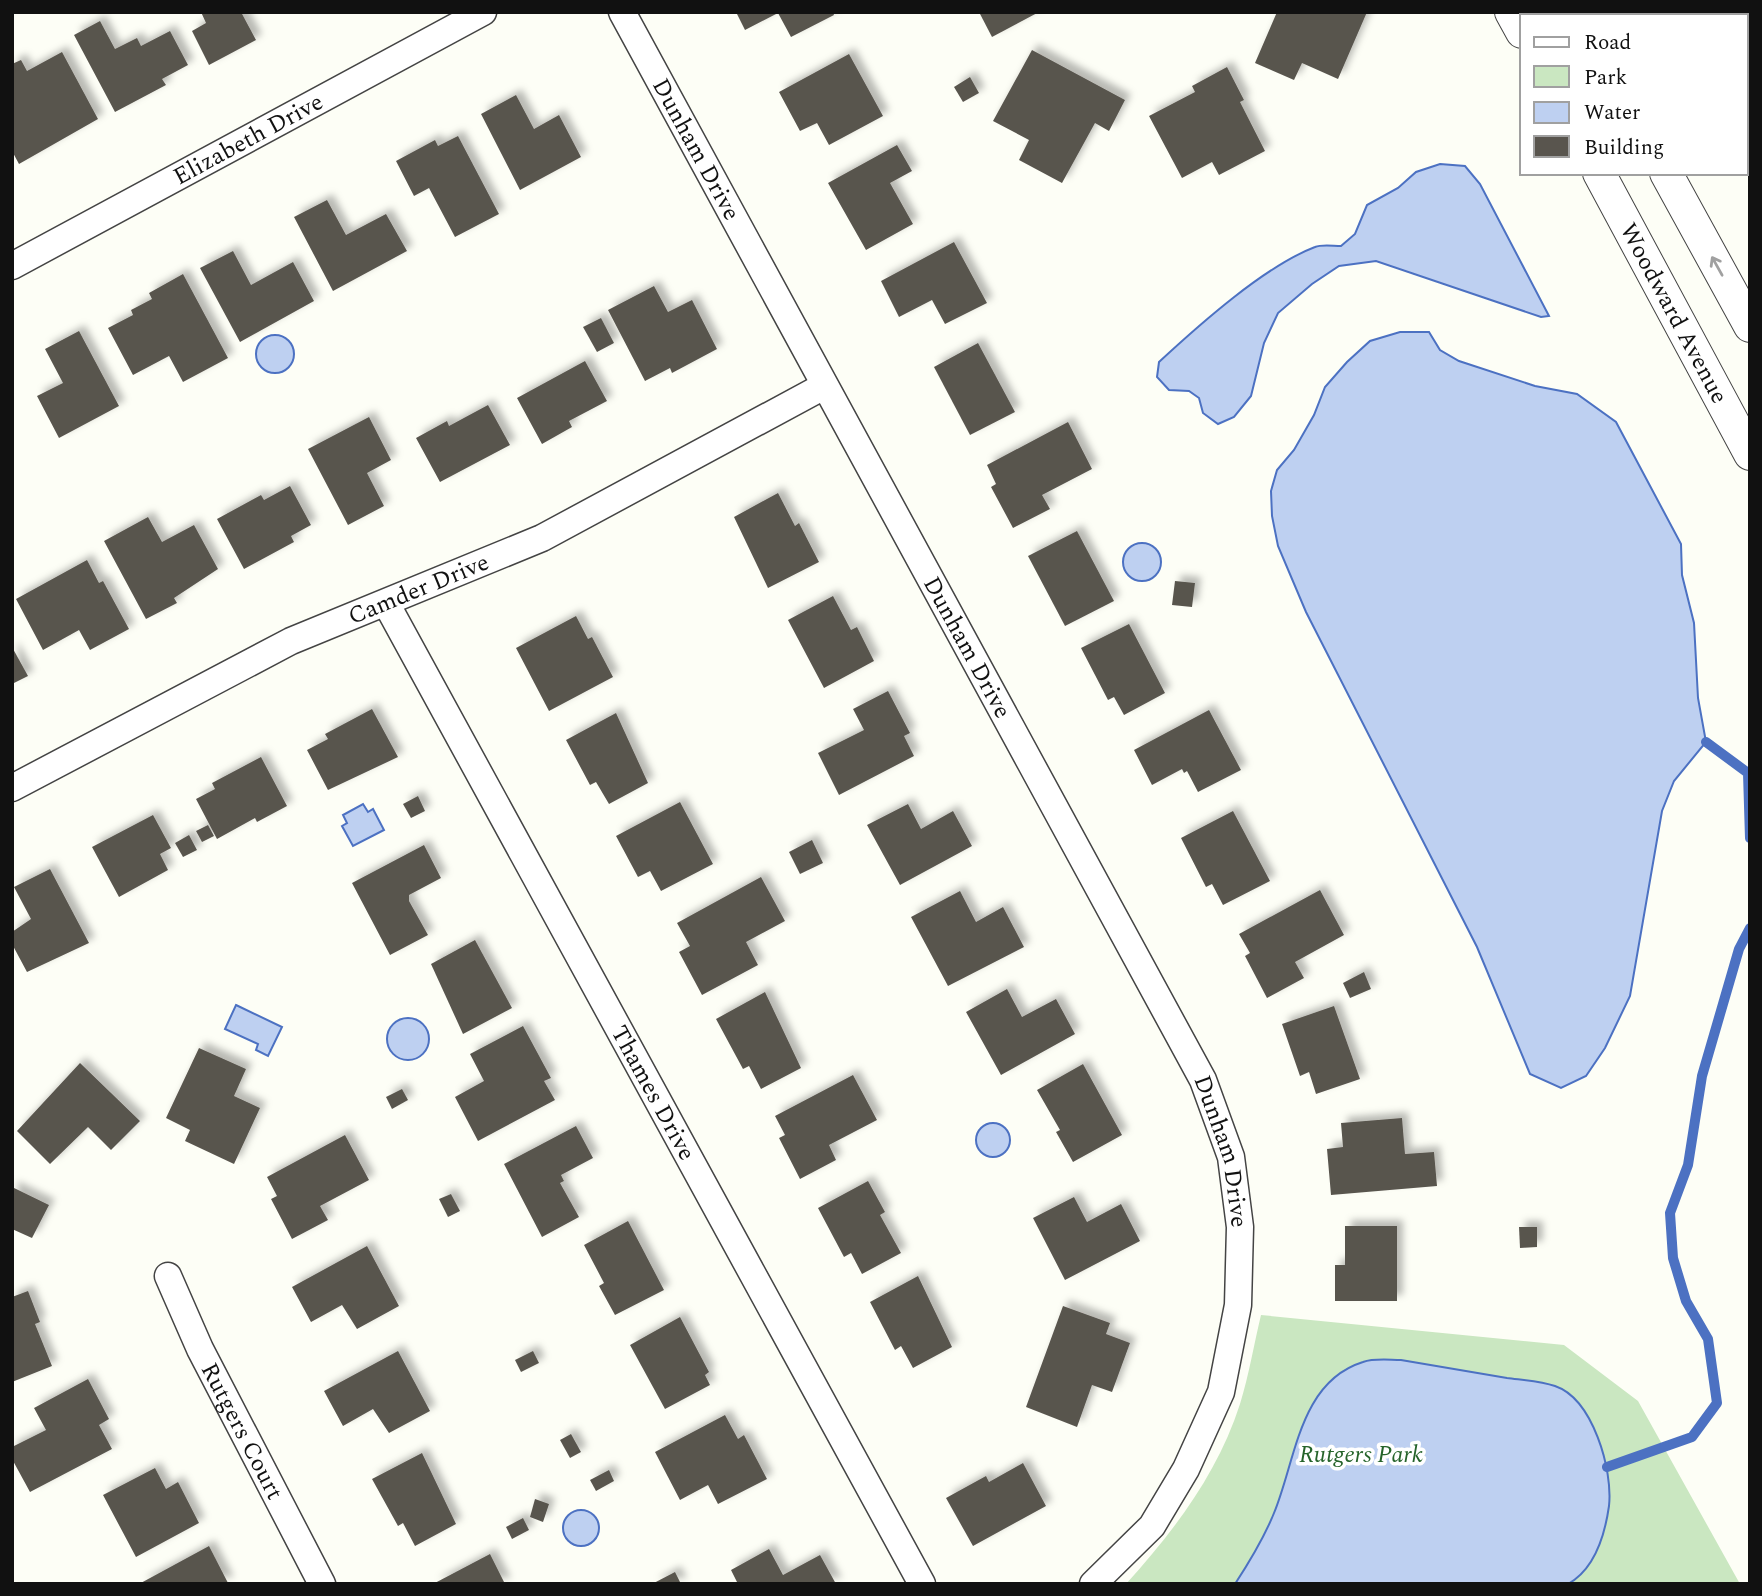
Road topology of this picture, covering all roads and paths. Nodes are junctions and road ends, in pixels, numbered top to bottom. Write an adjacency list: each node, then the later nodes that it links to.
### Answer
1 (483, 12): 7 (street, Elizabeth Drive)
2 (622, 12): 9 (street, Dunham Drive)
3 (1511, 12): 4 (street)
4 (1520, 28)
5 (1600, 175): 10 (street, Woodward Avenue)
6 (1668, 175): 8 (street, one-way to 6)
7 (12, 266)
8 (1750, 326)
9 (824, 386): 11 (street, Camder Drive); 16 (street, Dunham Drive)
10 (1750, 454)
11 (386, 603): 12 (street, Camder Drive); 15 (street, Thames Drive)
12 (12, 788)
13 (168, 1276): 14 (street, Rutgers Court)
14 (322, 1584)
15 (922, 1584)
16 (1093, 1584)

